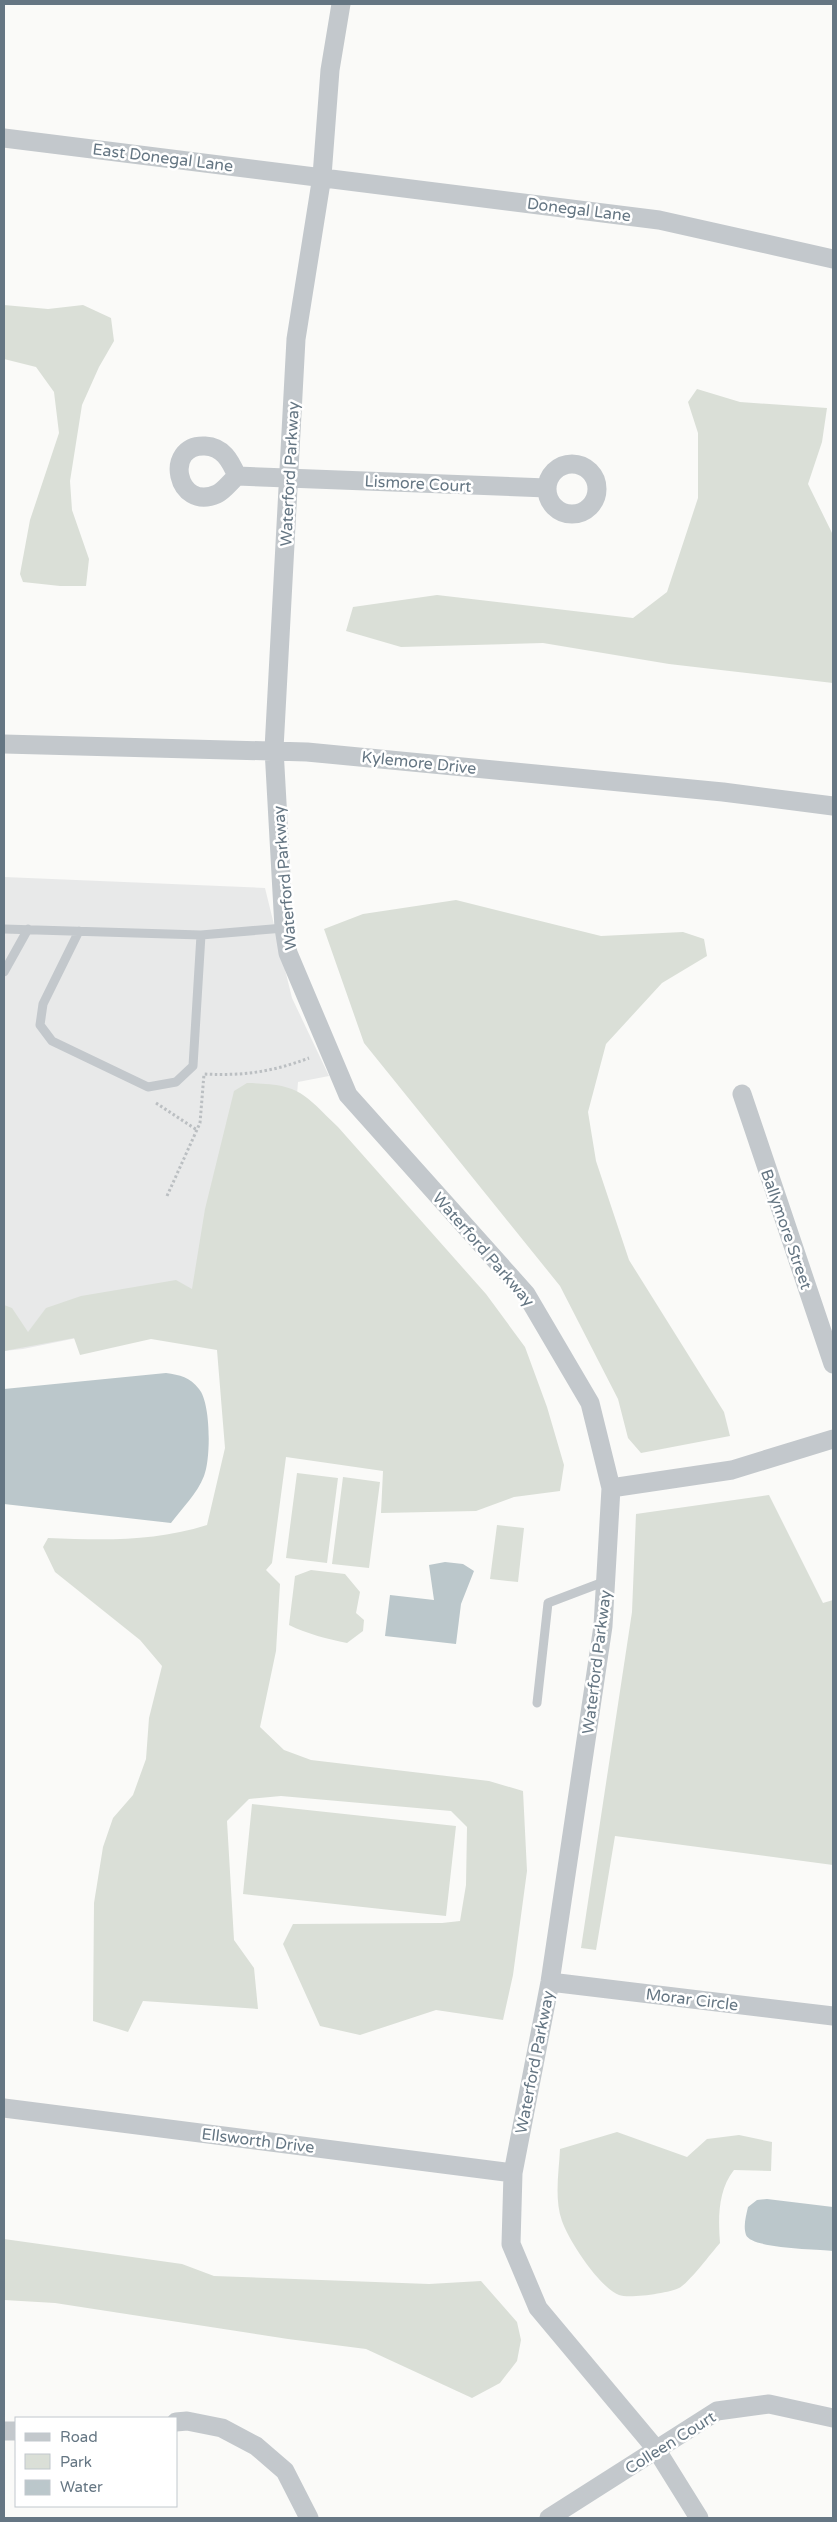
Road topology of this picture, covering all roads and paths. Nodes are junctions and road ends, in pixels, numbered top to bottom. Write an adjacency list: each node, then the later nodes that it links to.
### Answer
1 (340, 4): 3 (street, Waterford Parkway)
2 (4, 138): 3 (street, East Donegal Lane)
3 (322, 176): 4 (street, Donegal Lane); 6 (street, Waterford Parkway)
4 (833, 259)
5 (236, 476): 6 (street, Lismore Court)
6 (288, 477): 7 (street, Lismore Court); 9 (street, Waterford Parkway)
7 (547, 488)
8 (4, 744): 9 (street, Kylemore Drive)
9 (274, 749): 10 (street, Kylemore Drive); 11 (street, Waterford Parkway)
10 (833, 806)
11 (284, 928): 15 (lane); 24 (street, Waterford Parkway)
12 (4, 929): 13 (lane)
13 (28, 930): 14 (lane); 16 (lane)
14 (80, 931): 15 (lane); 15 (lane)
15 (201, 935)
16 (4, 972)
17 (309, 1058): 20 (path)
18 (742, 1094): 22 (street, Ballymore Street)
19 (156, 1103): 20 (path)
20 (197, 1130): 21 (path)
21 (167, 1196)
22 (833, 1364)
23 (833, 1439): 24 (street)
24 (611, 1488): 25 (street, Waterford Parkway)
25 (606, 1581): 26 (lane); 27 (street, Waterford Parkway)
26 (537, 1703)
27 (550, 1982): 28 (street, Morar Circle); 30 (street, Waterford Parkway)
28 (833, 2016)
29 (4, 2108): 30 (street, Ellsworth Drive)
30 (513, 2173): 33 (street, Waterford Parkway)
31 (833, 2418): 33 (street, Colleen Court)
32 (178, 2422): 34 (street)
33 (656, 2449): 35 (street, Colleen Court); 36 (street, Waterford Parkway)
34 (308, 2518)
35 (549, 2518)
36 (699, 2518)

